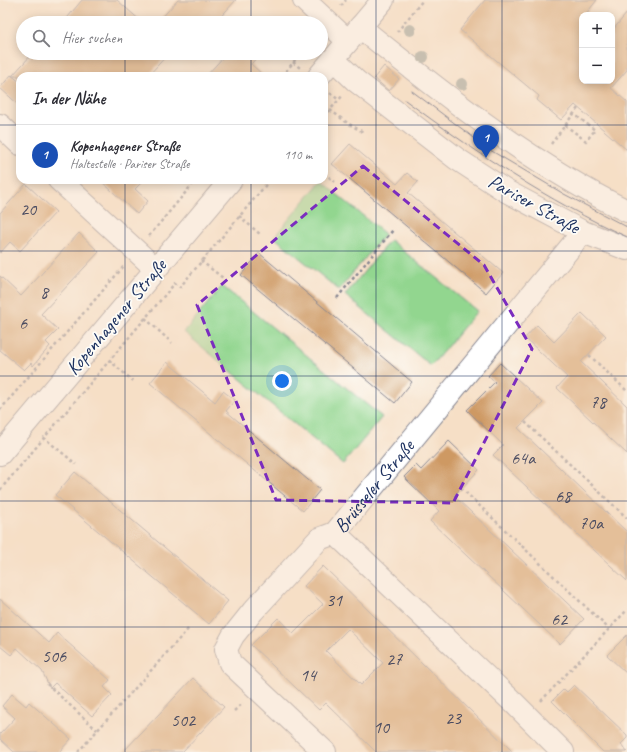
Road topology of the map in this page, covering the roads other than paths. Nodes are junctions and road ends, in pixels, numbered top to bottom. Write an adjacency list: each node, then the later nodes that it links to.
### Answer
1 (304, 0): 4 (street, Pariser Straße)
2 (383, 0): 5 (street)
3 (328, 16): 5 (street, Pariser Straße)
4 (328, 16)
5 (354, 34): 6 (street); 12 (street, Pariser Straße)
6 (333, 59): 7 (street); 13 (street, Pariser Straße)
7 (322, 72)
8 (0, 126): 9 (street)
9 (16, 140)
10 (63, 184): 15 (street)
11 (228, 184): 15 (street, Kopenhagener Straße)
12 (627, 211)
13 (583, 232): 14 (street, Pariser Straße); 17 (street, Brüsseler Straße)
14 (627, 249)
15 (156, 269): 16 (street, Kopenhagener Straße)
16 (0, 454)
17 (335, 532): 18 (street); 19 (street, Brüsseler Straße)
18 (325, 752)
19 (563, 752)

